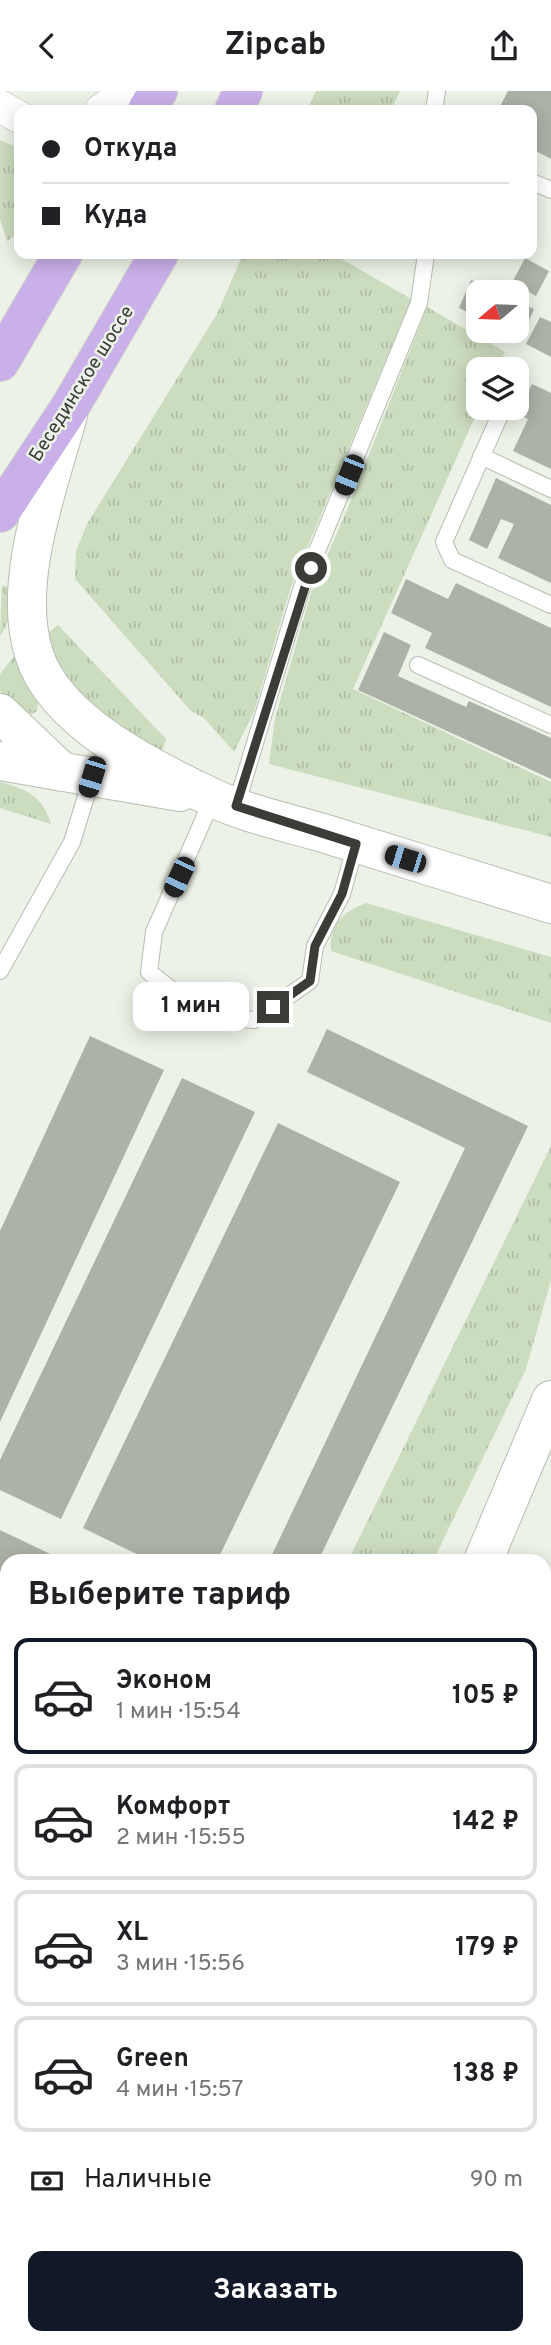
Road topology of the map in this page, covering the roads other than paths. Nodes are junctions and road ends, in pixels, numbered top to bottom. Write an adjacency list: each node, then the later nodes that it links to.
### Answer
1 (129, 91): 2 (street)
2 (108, 105)
3 (59, 259): 6 (main road)
4 (156, 259): 7 (main road, Бесединское шоссе)
5 (425, 259): 18 (lane)
6 (0, 362)
7 (70, 407): 11 (main road, Бесединское шоссе); 18 (street)
8 (498, 420): 9 (lane)
9 (481, 456): 10 (lane); 12 (lane)
10 (551, 489)
11 (0, 513)
12 (551, 605)
13 (418, 665): 15 (lane)
14 (0, 713): 17 (street)
15 (551, 725)
16 (0, 761): 17 (street)
17 (77, 774): 18 (street); 21 (lane)
18 (225, 802): 19 (street); 19 (lane)
19 (356, 844): 20 (street)
20 (551, 904)
21 (0, 971)
22 (551, 1400): 23 (street)
23 (491, 1554)

